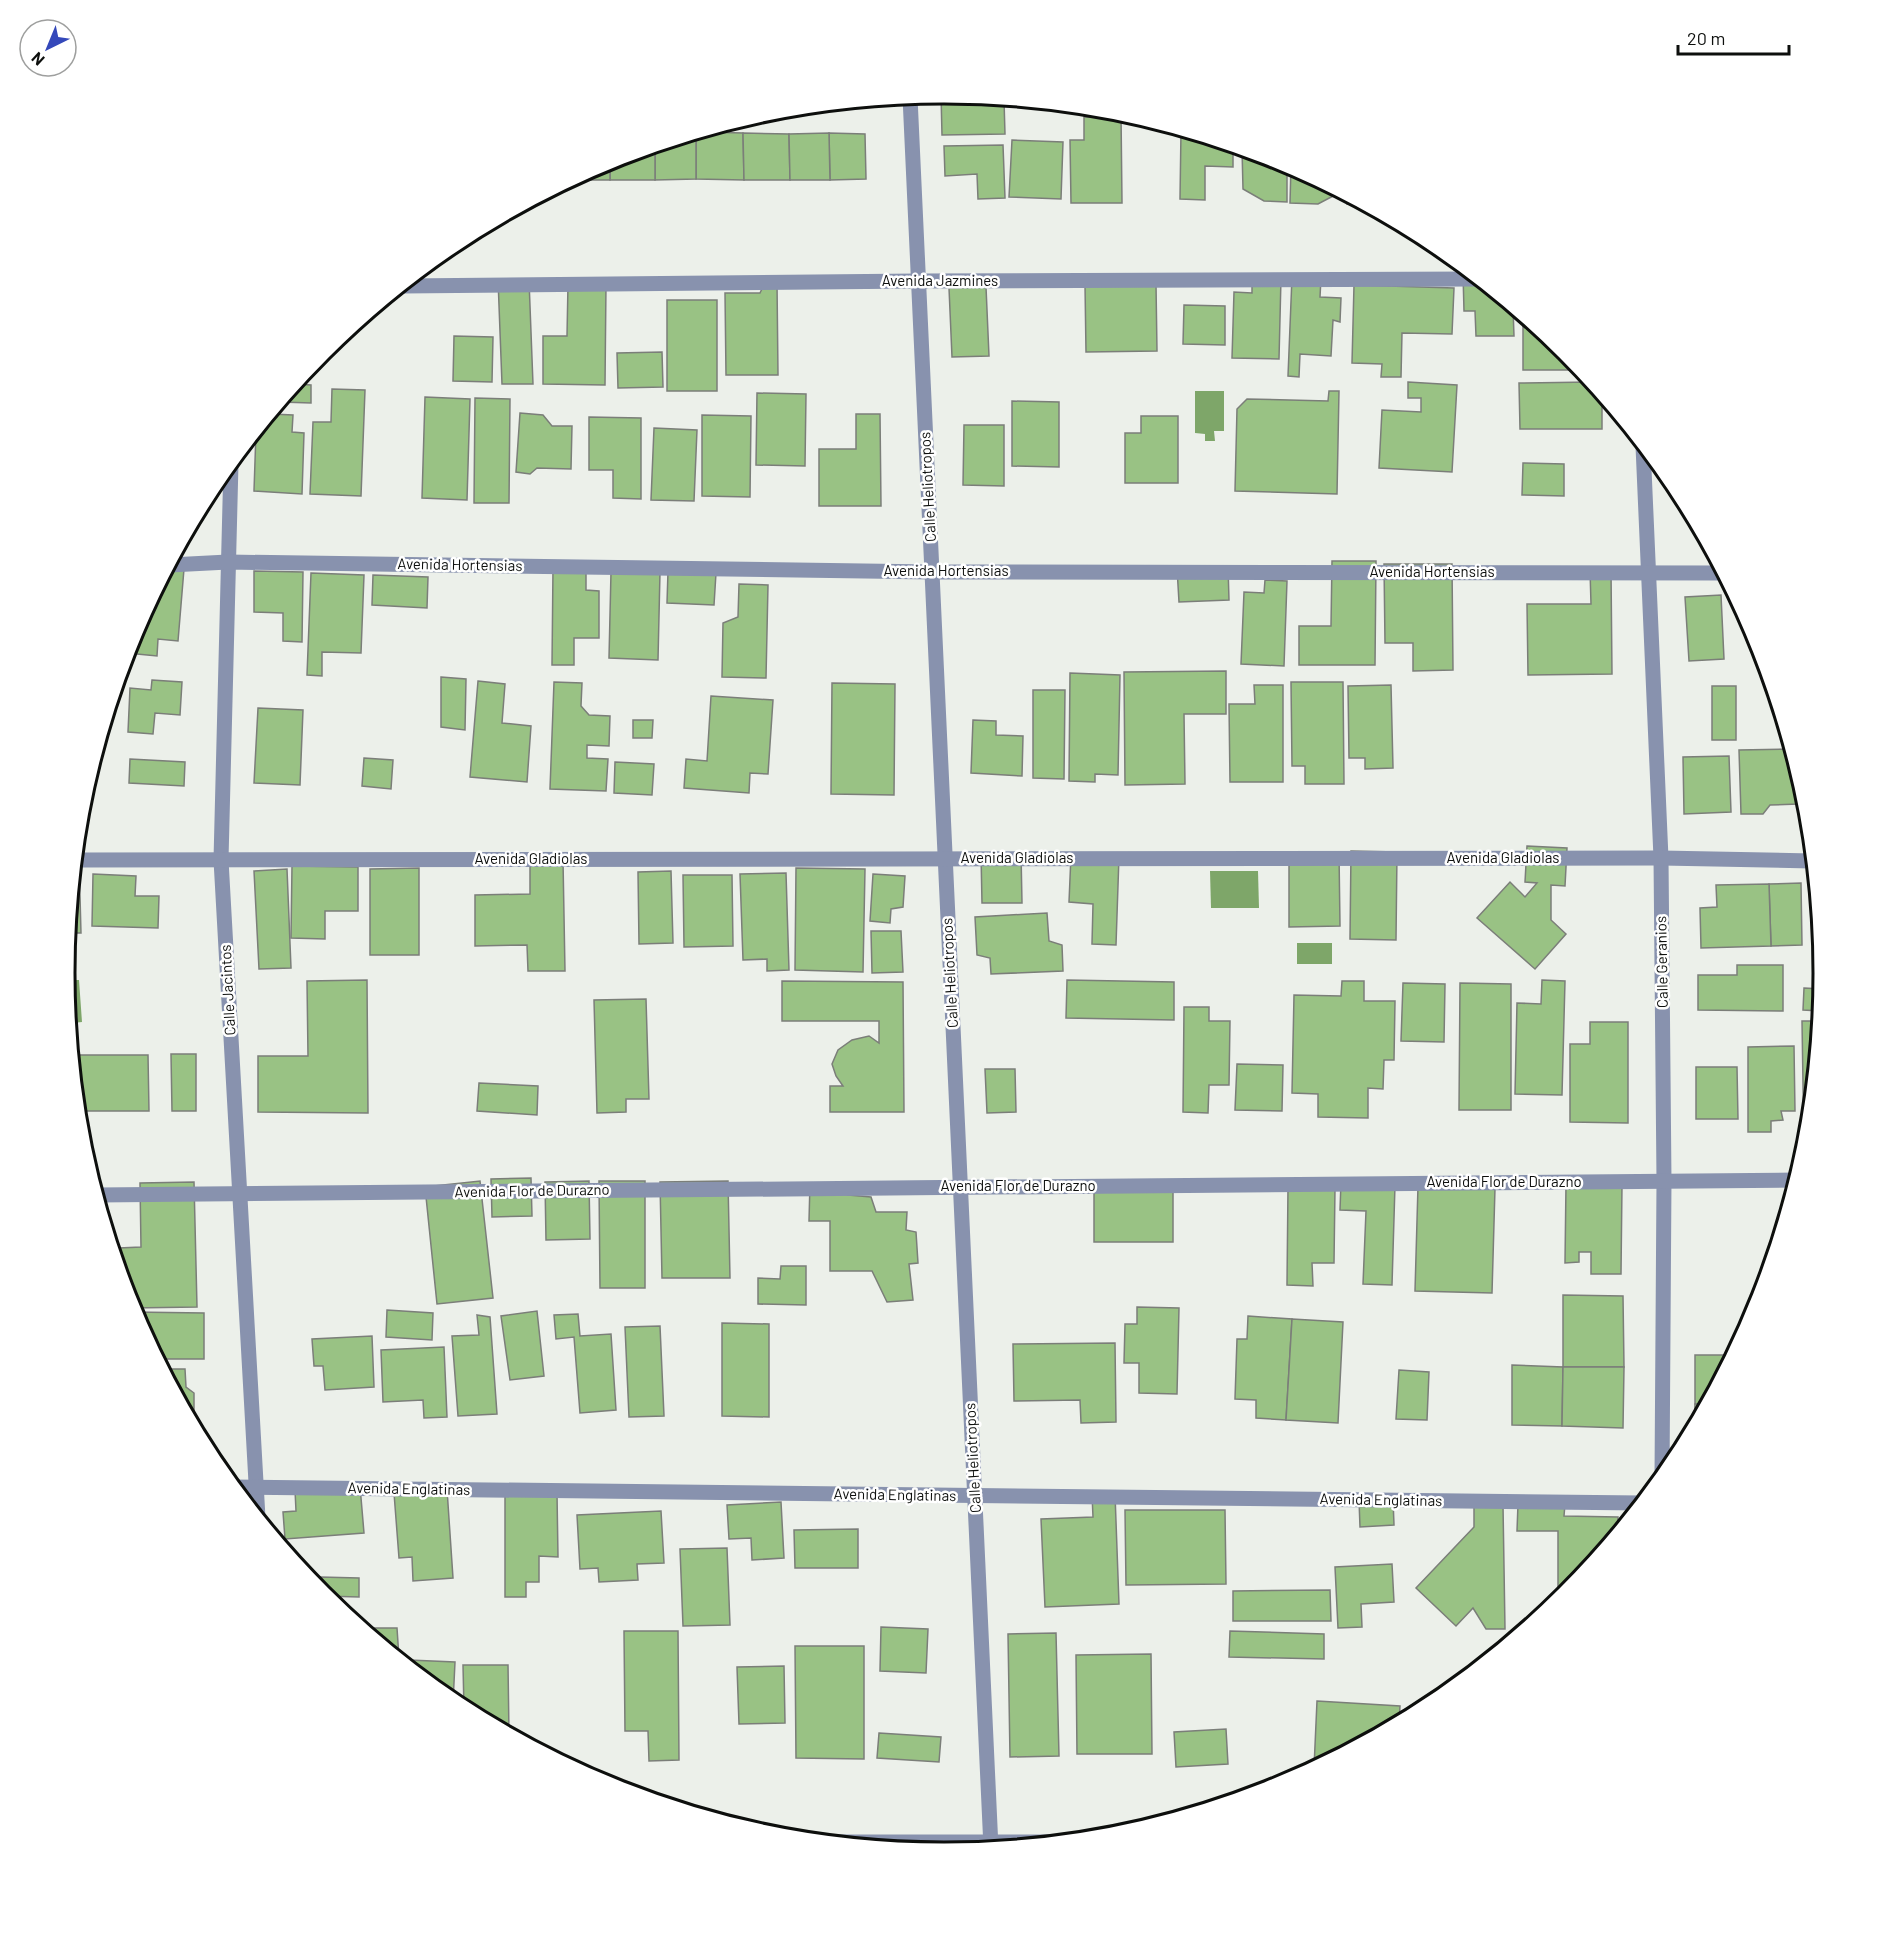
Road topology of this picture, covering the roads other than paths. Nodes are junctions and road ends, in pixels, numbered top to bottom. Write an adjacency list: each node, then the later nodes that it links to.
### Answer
1 (910, 105): 3 (street, Calle Heliotropos)
2 (1466, 279): 3 (street, Avenida Jazmines)
3 (918, 281): 4 (street, Avenida Jazmines); 9 (street, Calle Heliotropos)
4 (413, 286)
5 (1644, 459): 10 (street, Calle Geranios)
6 (231, 478): 7 (street, Calle Jacintos)
7 (228, 562): 8 (street, Avenida Hortensias); 9 (street, Avenida Hortensias); 15 (street, Calle Jacintos)
8 (178, 565)
9 (932, 572): 10 (street, Avenida Hortensias); 12 (street, Calle Heliotropos)
10 (1649, 572): 11 (street, Avenida Hortensias); 13 (street, Calle Geranios)
11 (1715, 573)
12 (945, 858): 13 (street, Avenida Gladiolas); 15 (street, Avenida Gladiolas); 19 (street, Calle Heliotropos)
13 (1661, 858): 16 (street, Avenida Gladiolas); 18 (street, Calle Geranios)
14 (82, 860): 15 (street, Avenida Gladiolas)
15 (221, 860): 20 (street, Calle Jacintos)
16 (1806, 861)
17 (1787, 1180): 18 (street, Avenida Flor de Durazno)
18 (1664, 1181): 19 (street, Avenida Flor de Durazno); 22 (street, Calle Geranios)
19 (960, 1187): 20 (street, Avenida Flor de Durazno); 25 (street, Calle Heliotropos)
20 (240, 1193): 21 (street, Avenida Flor de Durazno); 24 (street, Calle Jacintos)
21 (104, 1195)
22 (1662, 1463)
23 (243, 1487): 24 (street, Avenida Englatinas)
24 (256, 1487): 25 (street, Avenida Englatinas); 27 (street, Calle Jacintos)
25 (975, 1496): 26 (street, Avenida Englatinas); 28 (street, Calle Heliotropos)
26 (1633, 1503)
27 (257, 1506)
28 (991, 1841)

